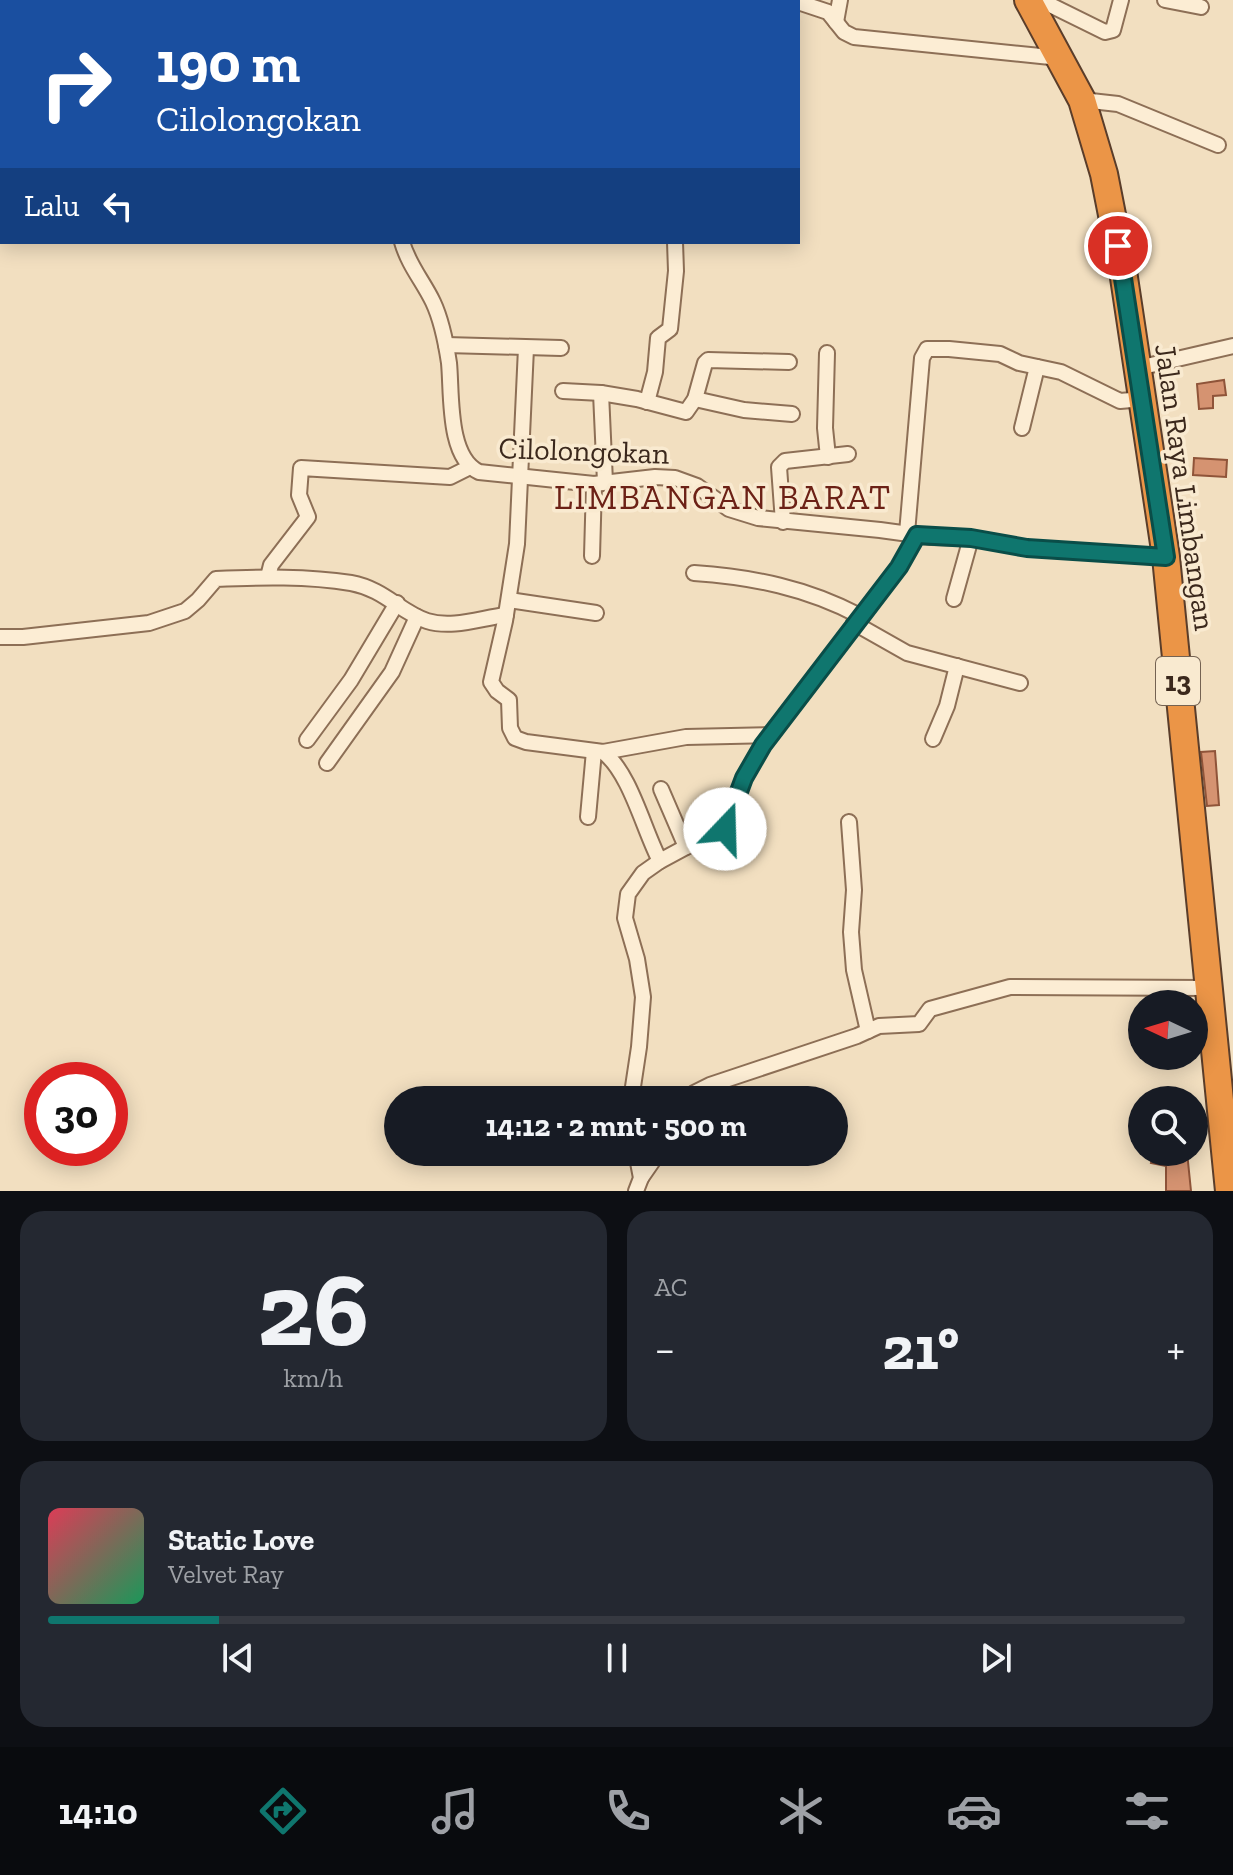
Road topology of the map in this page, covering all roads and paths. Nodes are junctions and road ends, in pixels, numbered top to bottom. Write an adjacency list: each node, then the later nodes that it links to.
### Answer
1 (840, 0): 8 (street)
2 (1028, 0): 9 (highway, Jalan Raya Limbangan / 13)
3 (1040, 0): 4 (street)
4 (1121, 0)
5 (1165, 0): 7 (street)
6 (800, 3): 8 (street)
7 (1201, 7)
8 (836, 22): 9 (street)
9 (1060, 58): 10 (highway, Jalan Raya Limbangan / 13)
10 (1082, 100): 11 (street); 21 (highway, Jalan Raya Limbangan / 13)
11 (1218, 145)
12 (403, 244): 14 (street, Cilolongokan)
13 (675, 244): 26 (street)
14 (446, 345): 16 (street); 31 (street, Cilolongokan)
15 (1233, 346): 21 (street)
16 (526, 348): 17 (street); 32 (street)
17 (561, 348)
18 (827, 353): 30 (street)
19 (789, 362): 24 (street)
20 (1037, 367): 25 (street); 28 (street); 35 (street)
21 (1138, 368): 25 (highway, Jalan Raya Limbangan / 13)
22 (563, 391): 23 (street)
23 (601, 393): 26 (street); 33 (street)
24 (695, 399): 26 (street); 27 (street)
25 (1143, 399): 38 (highway, Jalan Raya Limbangan / 13)
26 (647, 402)
27 (792, 414)
28 (1022, 428)
29 (848, 454): 30 (street)
30 (828, 457): 34 (street)
31 (470, 467): 32 (street, Cilolongokan); 40 (street)
32 (521, 477): 33 (street, Cilolongokan); 43 (street)
33 (599, 483): 34 (street, Cilolongokan); 37 (street)
34 (783, 522): 35 (street, Cilolongokan)
35 (912, 534): 36 (street, Cilolongokan); 46 (street)
36 (971, 538): 38 (street, Cilolongokan); 41 (street)
37 (592, 556)
38 (1166, 557): 60 (highway, Jalan Raya Limbangan / 13)
39 (694, 573): 46 (street)
40 (267, 577): 42 (street); 47 (street)
41 (954, 599)
42 (397, 603): 45 (street); 52 (street)
43 (508, 608): 44 (street); 45 (street); 53 (street)
44 (596, 613)
45 (417, 617): 54 (street)
46 (857, 619): 48 (street); 50 (street)
47 (0, 637)
48 (957, 666): 49 (street); 51 (street)
49 (1020, 683)
50 (770, 735): 53 (street); 58 (street)
51 (933, 739)
52 (307, 740)
53 (598, 751): 56 (street); 59 (street)
54 (327, 763)
55 (661, 789): 58 (street)
56 (588, 817)
57 (849, 822): 61 (street)
58 (686, 847): 59 (street)
59 (660, 861): 62 (street)
60 (1207, 988): 61 (street); 66 (highway, Jalan Raya Limbangan / 13)
61 (868, 1031): 63 (street)
62 (633, 1086)
63 (707, 1086)
64 (650, 1166): 65 (street)
65 (638, 1185)
66 (1229, 1191)

